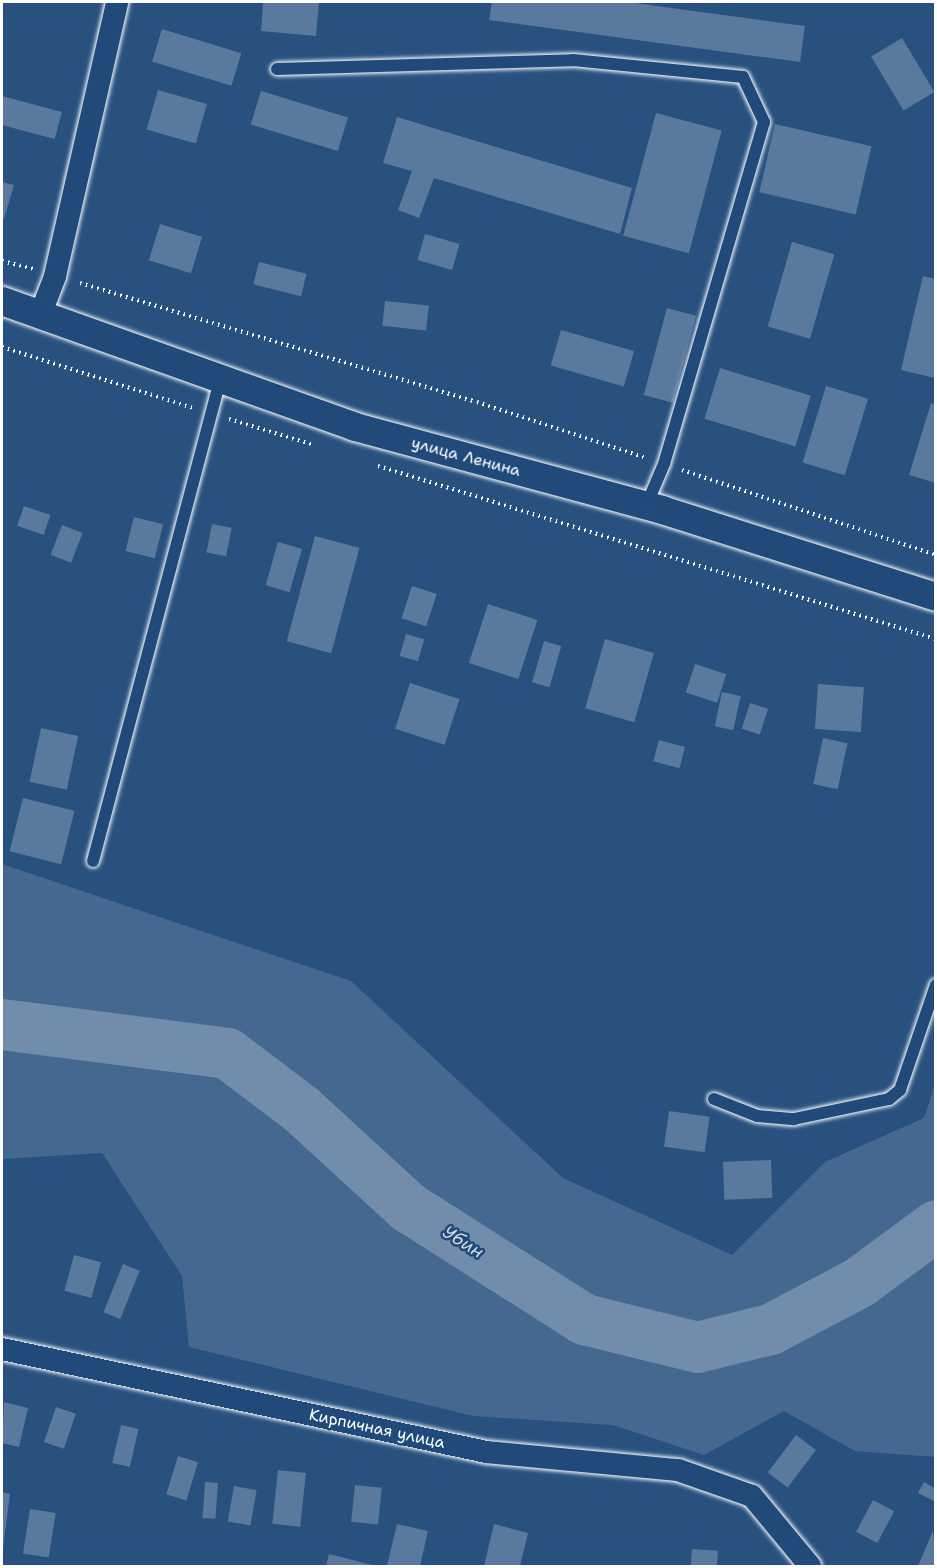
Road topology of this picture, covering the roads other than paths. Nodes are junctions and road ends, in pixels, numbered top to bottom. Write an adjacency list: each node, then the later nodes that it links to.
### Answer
1 (117, 2): 4 (street)
2 (276, 69): 6 (lane)
3 (2, 301): 4 (street, улица Ленина)
4 (41, 313): 5 (street, улица Ленина)
5 (220, 378): 6 (street, улица Ленина); 8 (lane)
6 (654, 508): 7 (street, улица Ленина)
7 (936, 597)
8 (93, 861)
9 (936, 985): 10 (lane)
10 (714, 1099)
11 (2, 1349): 12 (street, Кирпичная улица)
12 (810, 1566)

